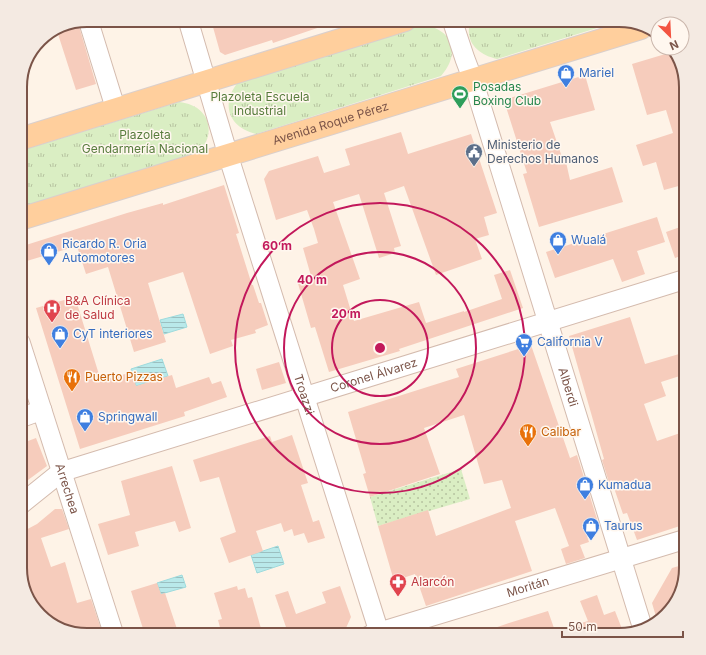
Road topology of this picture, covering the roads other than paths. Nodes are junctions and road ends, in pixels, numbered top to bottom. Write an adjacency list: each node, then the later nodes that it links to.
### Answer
1 (90, 27): 8 (street)
2 (190, 27): 7 (street, Troazzi)
3 (383, 27): 7 (main road)
4 (454, 27): 6 (street, Alberdi)
5 (636, 30): 6 (main road, Avenida Roque Pérez)
6 (473, 80): 10 (main road, Avenida Roque Pérez); 13 (street, Alberdi)
7 (206, 82): 8 (main road); 10 (street, Troazzi)
8 (116, 110): 9 (main road)
9 (27, 137)
10 (228, 155): 11 (main road, Avenida Roque Pérez); 15 (street, Troazzi)
11 (27, 217)
12 (679, 281): 13 (street, Coronel Álvarez)
13 (548, 322): 15 (street, Coronel Álvarez); 21 (street, Alberdi)
14 (27, 364): 16 (street, Arrechea)
15 (304, 397): 18 (street, Coronel Álvarez); 24 (street, Troazzi)
16 (42, 410): 17 (street); 18 (street, Arrechea)
17 (27, 415)
18 (61, 472): 19 (street); 23 (street, Arrechea)
19 (27, 499)
20 (679, 541): 21 (street, Moritán)
21 (621, 558): 22 (street, Alberdi); 25 (street, Moritán)
22 (641, 623)
23 (112, 628)
24 (374, 628)
25 (395, 628)

